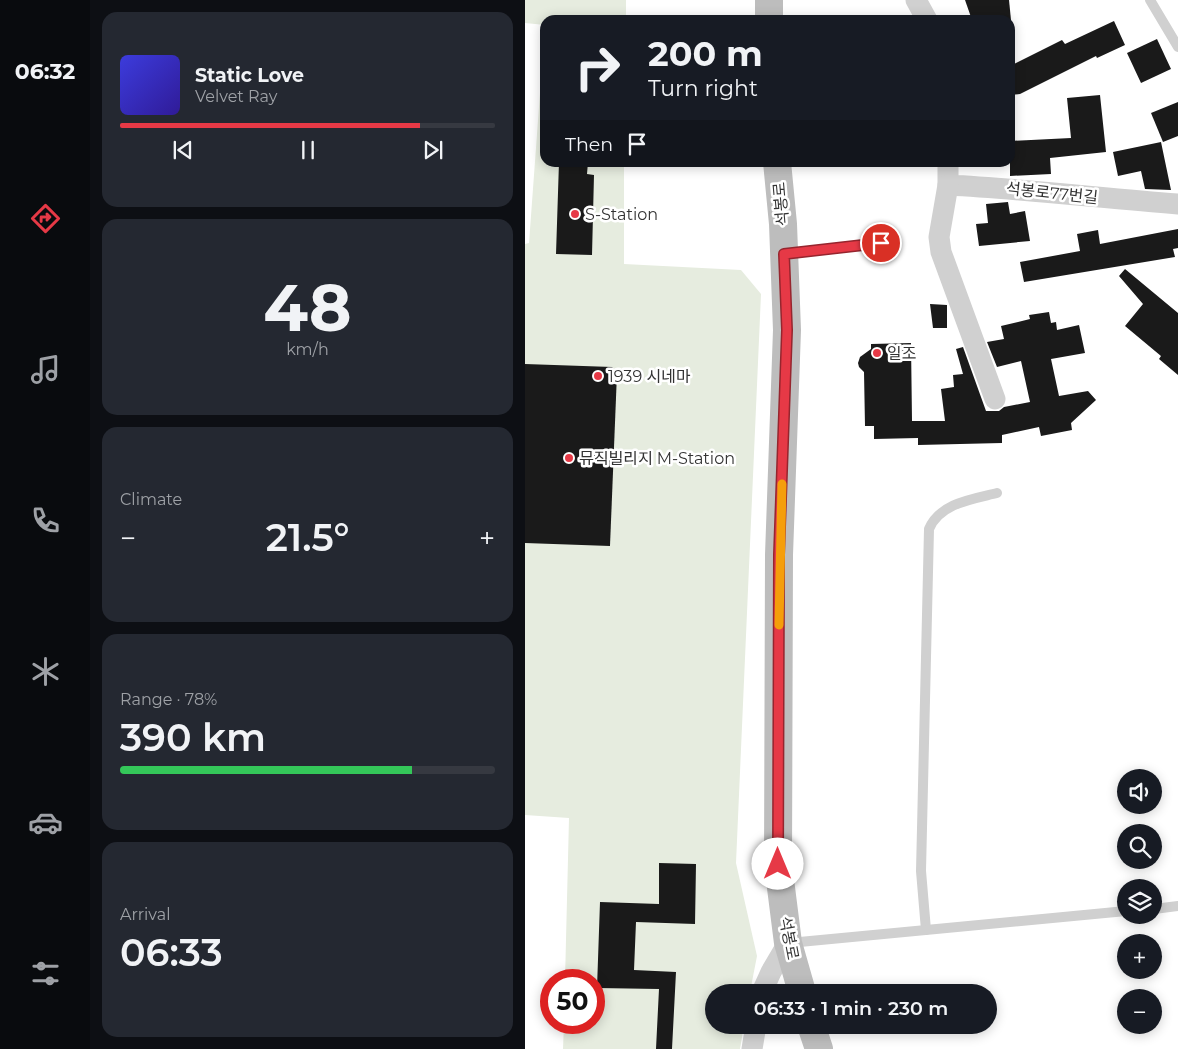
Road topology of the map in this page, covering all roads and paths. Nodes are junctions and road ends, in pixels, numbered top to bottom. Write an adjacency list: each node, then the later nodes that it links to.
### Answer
1 (769, 0): 4 (main road)
2 (916, 0): 5 (street)
3 (1150, 0): 6 (lane)
4 (769, 15)
5 (924, 15)
6 (1178, 47)
7 (777, 167): 12 (main road, 석봉로)
8 (948, 167): 9 (street)
9 (948, 184): 10 (street, 석봉로77번길); 13 (street)
10 (1178, 204)
11 (881, 243): 12 (lane)
12 (784, 254): 19 (main road, 석봉로)
13 (995, 399)
14 (997, 493): 18 (lane)
15 (1178, 906): 16 (lane)
16 (1162, 908)
17 (1117, 912): 18 (lane)
18 (926, 930): 19 (lane)
19 (789, 943): 20 (street); 21 (main road, 석봉로)
20 (766, 984)
21 (800, 984)
22 (754, 1034): 24 (street)
23 (814, 1034): 25 (main road)
24 (752, 1049)
25 (819, 1049)

